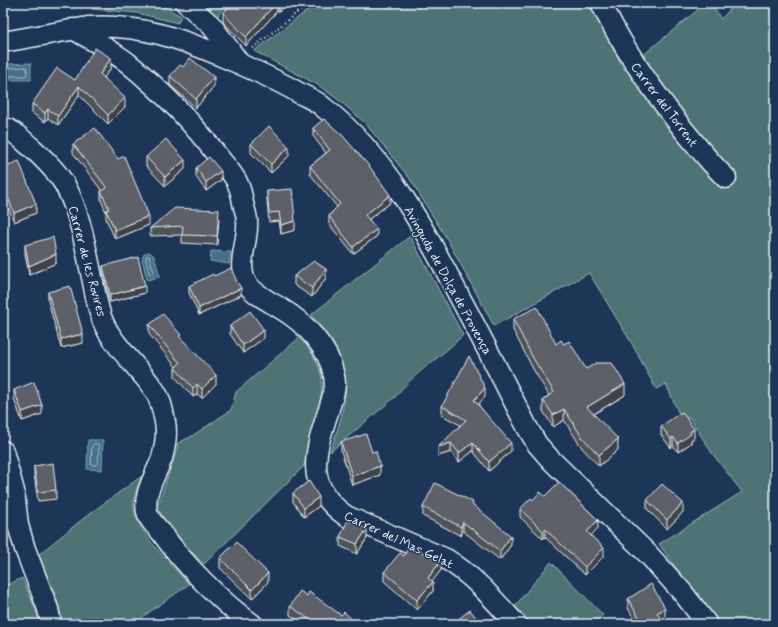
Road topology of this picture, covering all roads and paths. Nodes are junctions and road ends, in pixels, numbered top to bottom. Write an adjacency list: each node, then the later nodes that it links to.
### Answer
1 (186, 3): 6 (street)
2 (309, 3): 6 (path)
3 (602, 3): 8 (street, Carrer del Torrent)
4 (73, 29): 5 (street, Avinguda de Dolça de Provença); 6 (street, Avinguda de Dolça de Provença); 12 (street, Carrer del Mas Gelat)
5 (3, 42)
6 (240, 64): 13 (street, Avinguda de Dolça de Provença)
7 (3, 127): 11 (street, Carrer de les Rovires)
8 (726, 178)
9 (3, 450): 10 (street)
10 (51, 624)
11 (252, 624)
12 (516, 624)
13 (707, 624)

